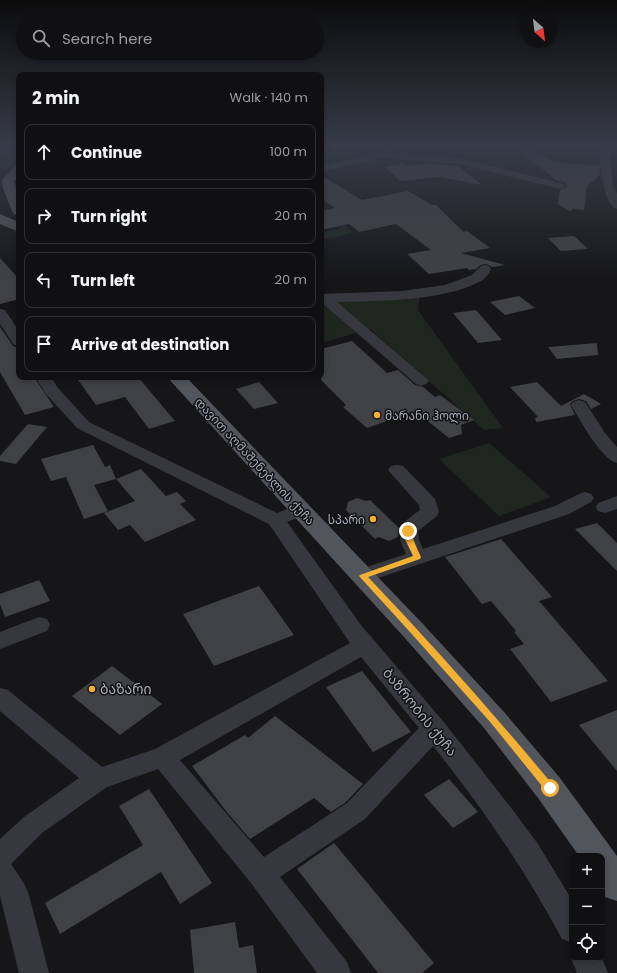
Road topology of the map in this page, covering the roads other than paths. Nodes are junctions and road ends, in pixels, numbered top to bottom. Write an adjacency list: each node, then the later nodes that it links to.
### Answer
1 (9, 191): 4 (main road)
2 (611, 191): 3 (street)
3 (616, 201)
4 (16, 204)
5 (16, 208): 6 (main road)
6 (0, 210)
7 (0, 218): 8 (main road)
8 (16, 226)
9 (485, 269): 10 (street)
10 (324, 298)
11 (324, 299): 16 (street)
12 (0, 313): 13 (street)
13 (16, 337)
14 (45, 380): 21 (street)
15 (178, 380): 21 (main road, დავით აღმაშენებლის ქუჩა)
16 (421, 381)
17 (579, 405): 18 (street)
18 (617, 458)
19 (397, 470): 22 (street)
20 (585, 498): 22 (street)
21 (288, 515): 23 (main road, დავით აღმაშენებლის ქუჩა); 26 (street, ბაზრობის ქუჩა)
22 (417, 557): 23 (street)
23 (362, 576): 31 (main road, დავით აღმაშენებლის ქუჩა)
24 (39, 625): 25 (street)
25 (0, 641)
26 (365, 645): 28 (street, ბაზრობის ქუჩა); 29 (street)
27 (0, 696): 30 (street)
28 (434, 728): 35 (street); 37 (street, ბაზრობის ქუჩა)
29 (163, 757): 30 (street); 35 (street)
30 (98, 779): 32 (street)
31 (596, 853)
32 (0, 857)
33 (605, 867): 36 (main road)
34 (0, 871): 39 (street)
35 (260, 874): 40 (street)
36 (617, 885)
37 (570, 925)
38 (587, 961): 41 (street)
39 (34, 973)
40 (336, 973)
41 (593, 973)

